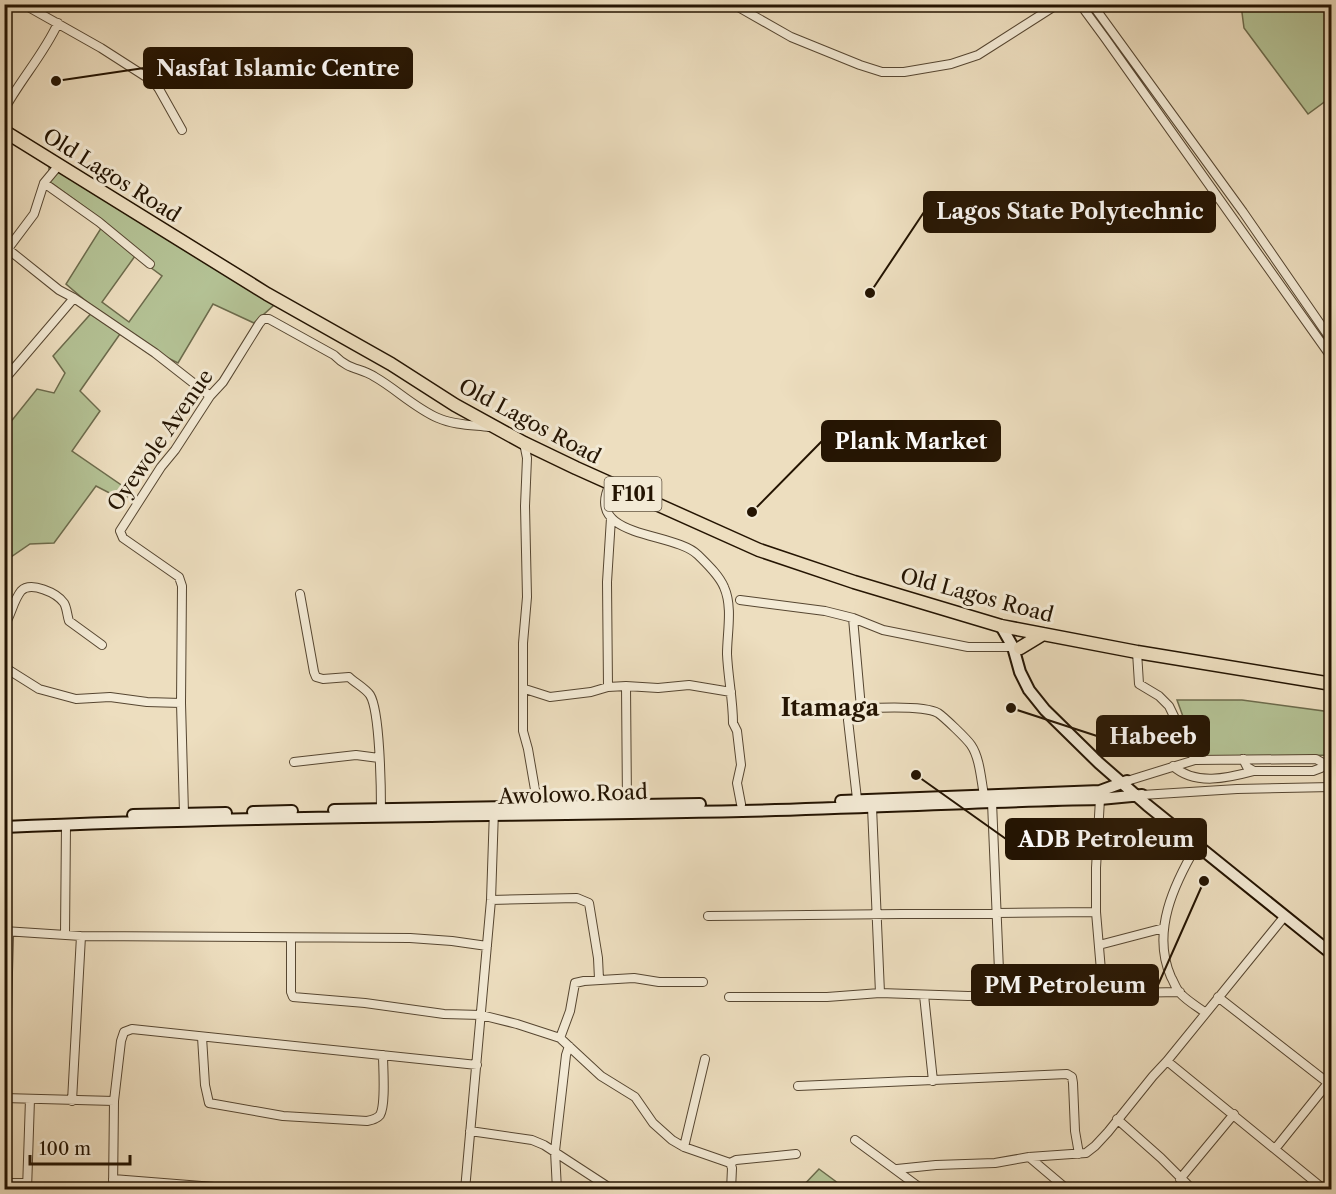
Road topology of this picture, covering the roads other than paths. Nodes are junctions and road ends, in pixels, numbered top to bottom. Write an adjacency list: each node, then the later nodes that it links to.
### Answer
1 (23, 4): 6 (street)
2 (733, 4): 3 (street)
3 (1058, 4)
4 (1080, 4): 16 (street)
5 (1092, 4): 15 (street)
6 (58, 23): 7 (street); 8 (street)
7 (4, 110)
8 (182, 130)
9 (4, 131): 10 (main road, Old Lagos Road / F101)
10 (59, 165): 11 (street); 19 (main road, Old Lagos Road / F101)
11 (44, 183): 12 (street); 13 (street)
12 (6, 249): 14 (street)
13 (150, 264)
14 (74, 298): 17 (street); 18 (street)
15 (1332, 341)
16 (1332, 358)
17 (4, 380)
18 (210, 396): 19 (street, Oyewole Avenue); 39 (street, Oyewole Avenue)
19 (496, 427): 20 (main road, Old Lagos Road / F101)
20 (524, 443): 21 (main road, Old Lagos Road / F101); 37 (street)
21 (610, 484): 22 (street); 26 (main road, Old Lagos Road / F101)
22 (611, 518): 36 (street); 38 (street)
23 (300, 594): 41 (street)
24 (740, 600): 25 (street)
25 (853, 618): 31 (street); 40 (street)
26 (1002, 626): 28 (main road, Old Lagos Road / F101); 31 (main road)
27 (4, 627): 30 (street)
28 (1018, 629): 29 (main road, Old Lagos Road / F101); 31 (main road)
29 (1043, 634): 31 (main road); 32 (main road, Old Lagos Road / F101)
30 (102, 645)
31 (1016, 647): 47 (main road)
32 (1137, 651): 34 (main road, Old Lagos Road / F101); 43 (street)
33 (4, 668): 39 (street)
34 (1332, 684)
35 (626, 686): 36 (street); 38 (street); 53 (street)
36 (608, 687): 37 (street)
37 (525, 689): 55 (street)
38 (731, 692): 54 (street)
39 (181, 703): 59 (street, Oyewole Avenue)
40 (861, 708): 50 (street); 51 (street)
41 (379, 758): 44 (street); 57 (street)
42 (1243, 759): 43 (street); 46 (street); 46 (street)
43 (1195, 760): 45 (street)
44 (294, 762)
45 (1173, 766): 46 (street); 47 (street)
46 (1254, 771)
47 (1124, 782): 49 (main road); 50 (main road, Awolowo Road)
48 (1332, 787): 49 (street)
49 (1139, 795): 52 (main road, Awolowo Road); 63 (main road); 76 (main road)
50 (988, 798): 51 (main road, Awolowo Road); 52 (main road, Awolowo Road); 56 (main road, Awolowo Road); 65 (street)
51 (857, 799): 54 (main road, Awolowo Road)
52 (1100, 799): 66 (street)
53 (627, 804): 54 (main road, Awolowo Road); 55 (main road, Awolowo Road)
54 (741, 804)
55 (538, 807): 58 (main road, Awolowo Road)
56 (872, 807): 58 (main road, Awolowo Road); 67 (street)
57 (381, 811): 58 (main road, Awolowo Road); 59 (main road, Awolowo Road)
58 (494, 812): 61 (main road, Awolowo Road); 64 (street)
59 (184, 813): 60 (main road, Awolowo Road)
60 (4, 820)
61 (66, 825): 62 (main road, Awolowo Road); 72 (street)
62 (4, 827)
63 (1197, 845): 69 (main road); 70 (street)
64 (491, 900): 77 (street); 79 (street)
65 (996, 911): 66 (street); 67 (street); 85 (street)
66 (1096, 912): 75 (street)
67 (876, 914): 68 (street); 81 (street)
68 (708, 916)
69 (1284, 916): 78 (main road); 87 (street)
70 (1164, 928): 75 (street); 82 (street)
71 (7, 931): 72 (street); 100 (street)
72 (65, 934): 73 (street)
73 (81, 936): 74 (street); 102 (street)
74 (291, 938): 77 (street); 89 (street)
75 (1099, 945): 83 (street)
76 (1332, 945)
77 (487, 946): 89 (street)
78 (1332, 954)
79 (599, 979): 80 (street); 91 (street)
80 (703, 982)
81 (880, 993): 84 (street); 86 (street)
82 (1180, 993): 83 (street); 88 (street)
83 (1103, 994): 85 (street)
84 (924, 995): 85 (street); 97 (street)
85 (1000, 995)
86 (729, 997)
87 (1218, 997): 88 (street); 98 (street)
88 (1206, 1013): 95 (street)
89 (481, 1016): 91 (street); 96 (street)
90 (202, 1037): 93 (street); 93 (street); 103 (street)
91 (560, 1038): 92 (street)
92 (569, 1046): 108 (street); 110 (street)
93 (383, 1055): 96 (street)
94 (705, 1059): 108 (street)
95 (1167, 1061): 104 (street); 105 (street)
96 (477, 1065): 106 (street)
97 (933, 1081): 99 (street); 112 (street)
98 (1330, 1082): 109 (street)
99 (798, 1086)
100 (5, 1098): 101 (street)
101 (30, 1100): 102 (street); 119 (street)
102 (72, 1101): 103 (street)
103 (114, 1101): 116 (street)
104 (1234, 1114): 109 (street); 117 (street)
105 (1117, 1119): 112 (street); 117 (street)
106 (470, 1131): 110 (street); 124 (street)
107 (855, 1140): 115 (street)
108 (684, 1147): 114 (street)
109 (1275, 1149): 120 (street)
110 (555, 1151): 125 (street); 126 (street)
111 (796, 1154): 114 (street)
112 (1079, 1154): 113 (street)
113 (1029, 1157): 115 (street); 129 (street)
114 (730, 1163): 127 (street)
115 (897, 1169): 128 (street)
116 (113, 1179): 121 (street); 122 (street)
117 (1180, 1179): 130 (street)
118 (4, 1183): 119 (street)
119 (27, 1186)
120 (1320, 1186)
121 (205, 1188): 123 (street)
122 (113, 1190)
123 (252, 1190)
124 (465, 1190)
125 (557, 1190)
126 (613, 1190)
127 (731, 1190)
128 (923, 1190)
129 (1068, 1190)
130 (1193, 1190)

